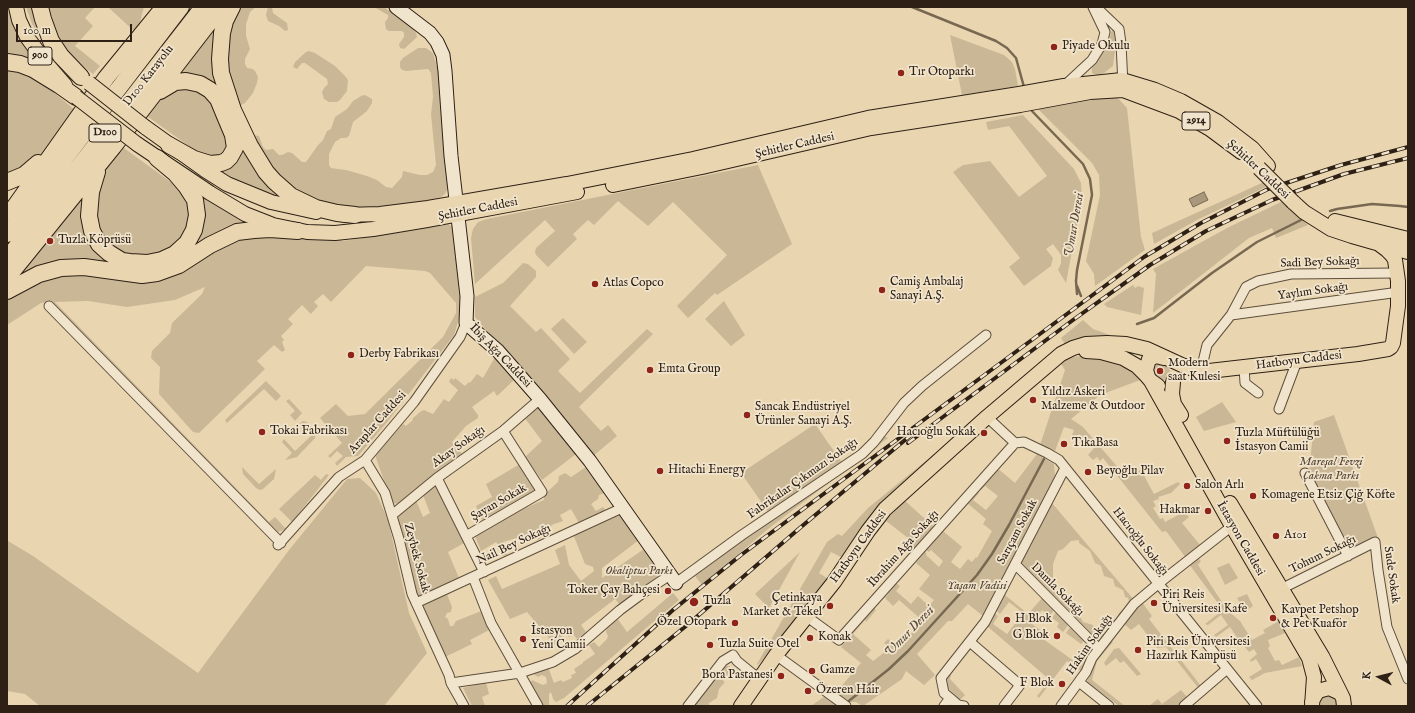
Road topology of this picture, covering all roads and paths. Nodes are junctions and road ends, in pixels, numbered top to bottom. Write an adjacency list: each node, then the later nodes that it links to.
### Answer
1 (16, 7): 17 (main road, 900)
2 (23, 7): 14 (main road, Şehitler Caddesi)
3 (40, 7): 14 (highway)
4 (147, 7): 12 (highway)
5 (164, 7): 12 (highway)
6 (181, 7): 29 (highway, D100 Karayolu / D100)
7 (203, 7): 33 (highway, D100 Karayolu / D100)
8 (221, 7): 18 (highway)
9 (232, 7): 25 (highway)
10 (396, 7): 24 (street, İbiş Ağa Caddesi)
11 (1095, 7): 15 (street); 16 (street)
12 (125, 56): 19 (highway)
13 (7, 62): 17 (highway)
14 (85, 80): 20 (main road, Şehitler Caddesi, bridge)
15 (1123, 85): 16 (main road, Şehitler Caddesi); 24 (main road, Şehitler Caddesi); 28 (main road, Şehitler Caddesi / 2914, bridge)
16 (1064, 86): 24 (main road, Şehitler Caddesi)
17 (76, 97): 22 (main road, Şehitler Caddesi, bridge)
18 (146, 105): 20 (highway); 21 (highway, D100)
19 (72, 126): 23 (highway); 26 (highway)
20 (169, 145): 25 (main road, Şehitler Caddesi)
21 (113, 147): 22 (highway); 35 (highway, D100)
22 (156, 158): 27 (main road, Şehitler Caddesi)
23 (7, 182)
24 (458, 208): 25 (main road, Şehitler Caddesi); 27 (main road, Şehitler Caddesi); 40 (street, İbiş Ağa Caddesi)
25 (356, 215)
26 (7, 216)
27 (298, 231): 36 (highway)
28 (1350, 231): 30 (main road, Şehitler Caddesi / 2914); 31 (main road, Şehitler Caddesi / 2914)
29 (7, 234)
30 (1408, 238)
31 (1379, 244): 32 (main road, Şehitler Caddesi / 2914); 34 (main road)
32 (1408, 252)
33 (7, 259)
34 (1403, 277): 37 (main road, Hatboyu Caddesi); 39 (street, Sadi Bey Sokağı)
35 (7, 278)
36 (7, 291)
37 (1398, 299): 39 (street, Yaylım Sokağı); 44 (main road, Hatboyu Caddesi)
38 (48, 306): 55 (street, Araplar Caddesi)
39 (1231, 315): 46 (street, Sadi Bey Sokağı)
40 (466, 323): 50 (street, İbiş Ağa Caddesi); 55 (street, Araplar Caddesi)
41 (986, 335): 68 (street, Fabrikalar Çıkmazı Sokağı)
42 (1166, 358): 43 (main road, Hatboyu Caddesi); 46 (main road, Hatboyu Caddesi); 47 (main road); 48 (main road)
43 (1053, 360): 47 (main road, Hatboyu Caddesi); 52 (main road, Hatboyu Caddesi)
44 (1297, 361): 45 (main road, Hatboyu Caddesi); 51 (street)
45 (1244, 367): 46 (main road, Hatboyu Caddesi); 49 (street)
46 (1207, 370): 48 (main road)
47 (1149, 379): 48 (main road, Hatboyu Caddesi); 61 (main road, İstasyon Caddesi)
48 (1173, 381): 70 (main road, İstasyon Caddesi)
49 (1258, 393)
50 (540, 399): 53 (street, Akay Sokağı); 59 (street, İbiş Ağa Caddesi)
51 (1279, 409)
52 (987, 417): 54 (street); 72 (main road, Hatboyu Caddesi)
53 (503, 431): 58 (street, Akay Sokağı); 62 (street, Şayan Sokak)
54 (1015, 443): 56 (street, Hacıoğlu Sokağı); 72 (street, İbrahim Ağa Sokağı)
55 (365, 460): 60 (street, Zeybek Sokak)
56 (1065, 468): 65 (street, Sarıçam Sokak); 69 (street, Hacıoğlu Sokağı)
57 (1305, 473): 64 (street)
58 (437, 478): 60 (street, Akay Sokağı); 62 (street)
59 (622, 508): 66 (street, Nail Bey Sokağı); 68 (street, İbiş Ağa Caddesi)
60 (392, 515): 71 (street, Zeybek Sokak)
61 (1232, 526): 69 (street, Hakim Sokağı); 85 (main road, İstasyon Caddesi)
62 (466, 536): 66 (street)
63 (1375, 542): 64 (street, Tohum Sokağı); 79 (street, Sude Sokak)
64 (1348, 556): 70 (street, Tohum Sokağı)
65 (1015, 564): 73 (street, Sarıçam Sokak); 74 (street, Damla Sokağı)
66 (484, 572): 67 (street, Nail Bey Sokağı)
67 (473, 577): 71 (street, Nail Bey Sokağı); 77 (street)
68 (673, 579): 77 (street, Fabrikalar Çıkmazı Sokağı)
69 (1158, 584): 74 (street, Hakim Sokağı); 76 (street, Hacıoğlu Sokağı)
70 (1281, 589): 83 (main road, İstasyon Caddesi)
71 (416, 603): 80 (street, Zeybek Sokak)
72 (806, 616): 75 (main road, Hatboyu Caddesi)
73 (970, 642): 82 (street, Sarıçam Sokak); 92 (street)
74 (1099, 649): 81 (street, Hakim Sokağı)
75 (776, 655): 78 (main road, Hatboyu Caddesi); 84 (street)
76 (1227, 669): 95 (street); 96 (street, Hacıoğlu Sokağı)
77 (520, 673): 80 (street, Fabrikalar Çıkmazı Sokağı); 87 (street)
78 (759, 679): 88 (street); 89 (main road, Hatboyu Caddesi)
79 (1408, 679)
80 (451, 682): 86 (street, Zeybek Sokak)
81 (1079, 682): 93 (street, Hakim Sokağı); 94 (street)
82 (950, 698): 90 (street); 91 (street)
83 (1345, 703): 85 (main road)
84 (844, 704)
85 (1312, 704)
86 (464, 706)
87 (538, 706)
88 (688, 706)
89 (741, 706)
90 (944, 706)
91 (964, 706)
92 (1004, 706)
93 (1061, 706)
94 (1109, 706)
95 (1184, 706)
96 (1257, 706)

